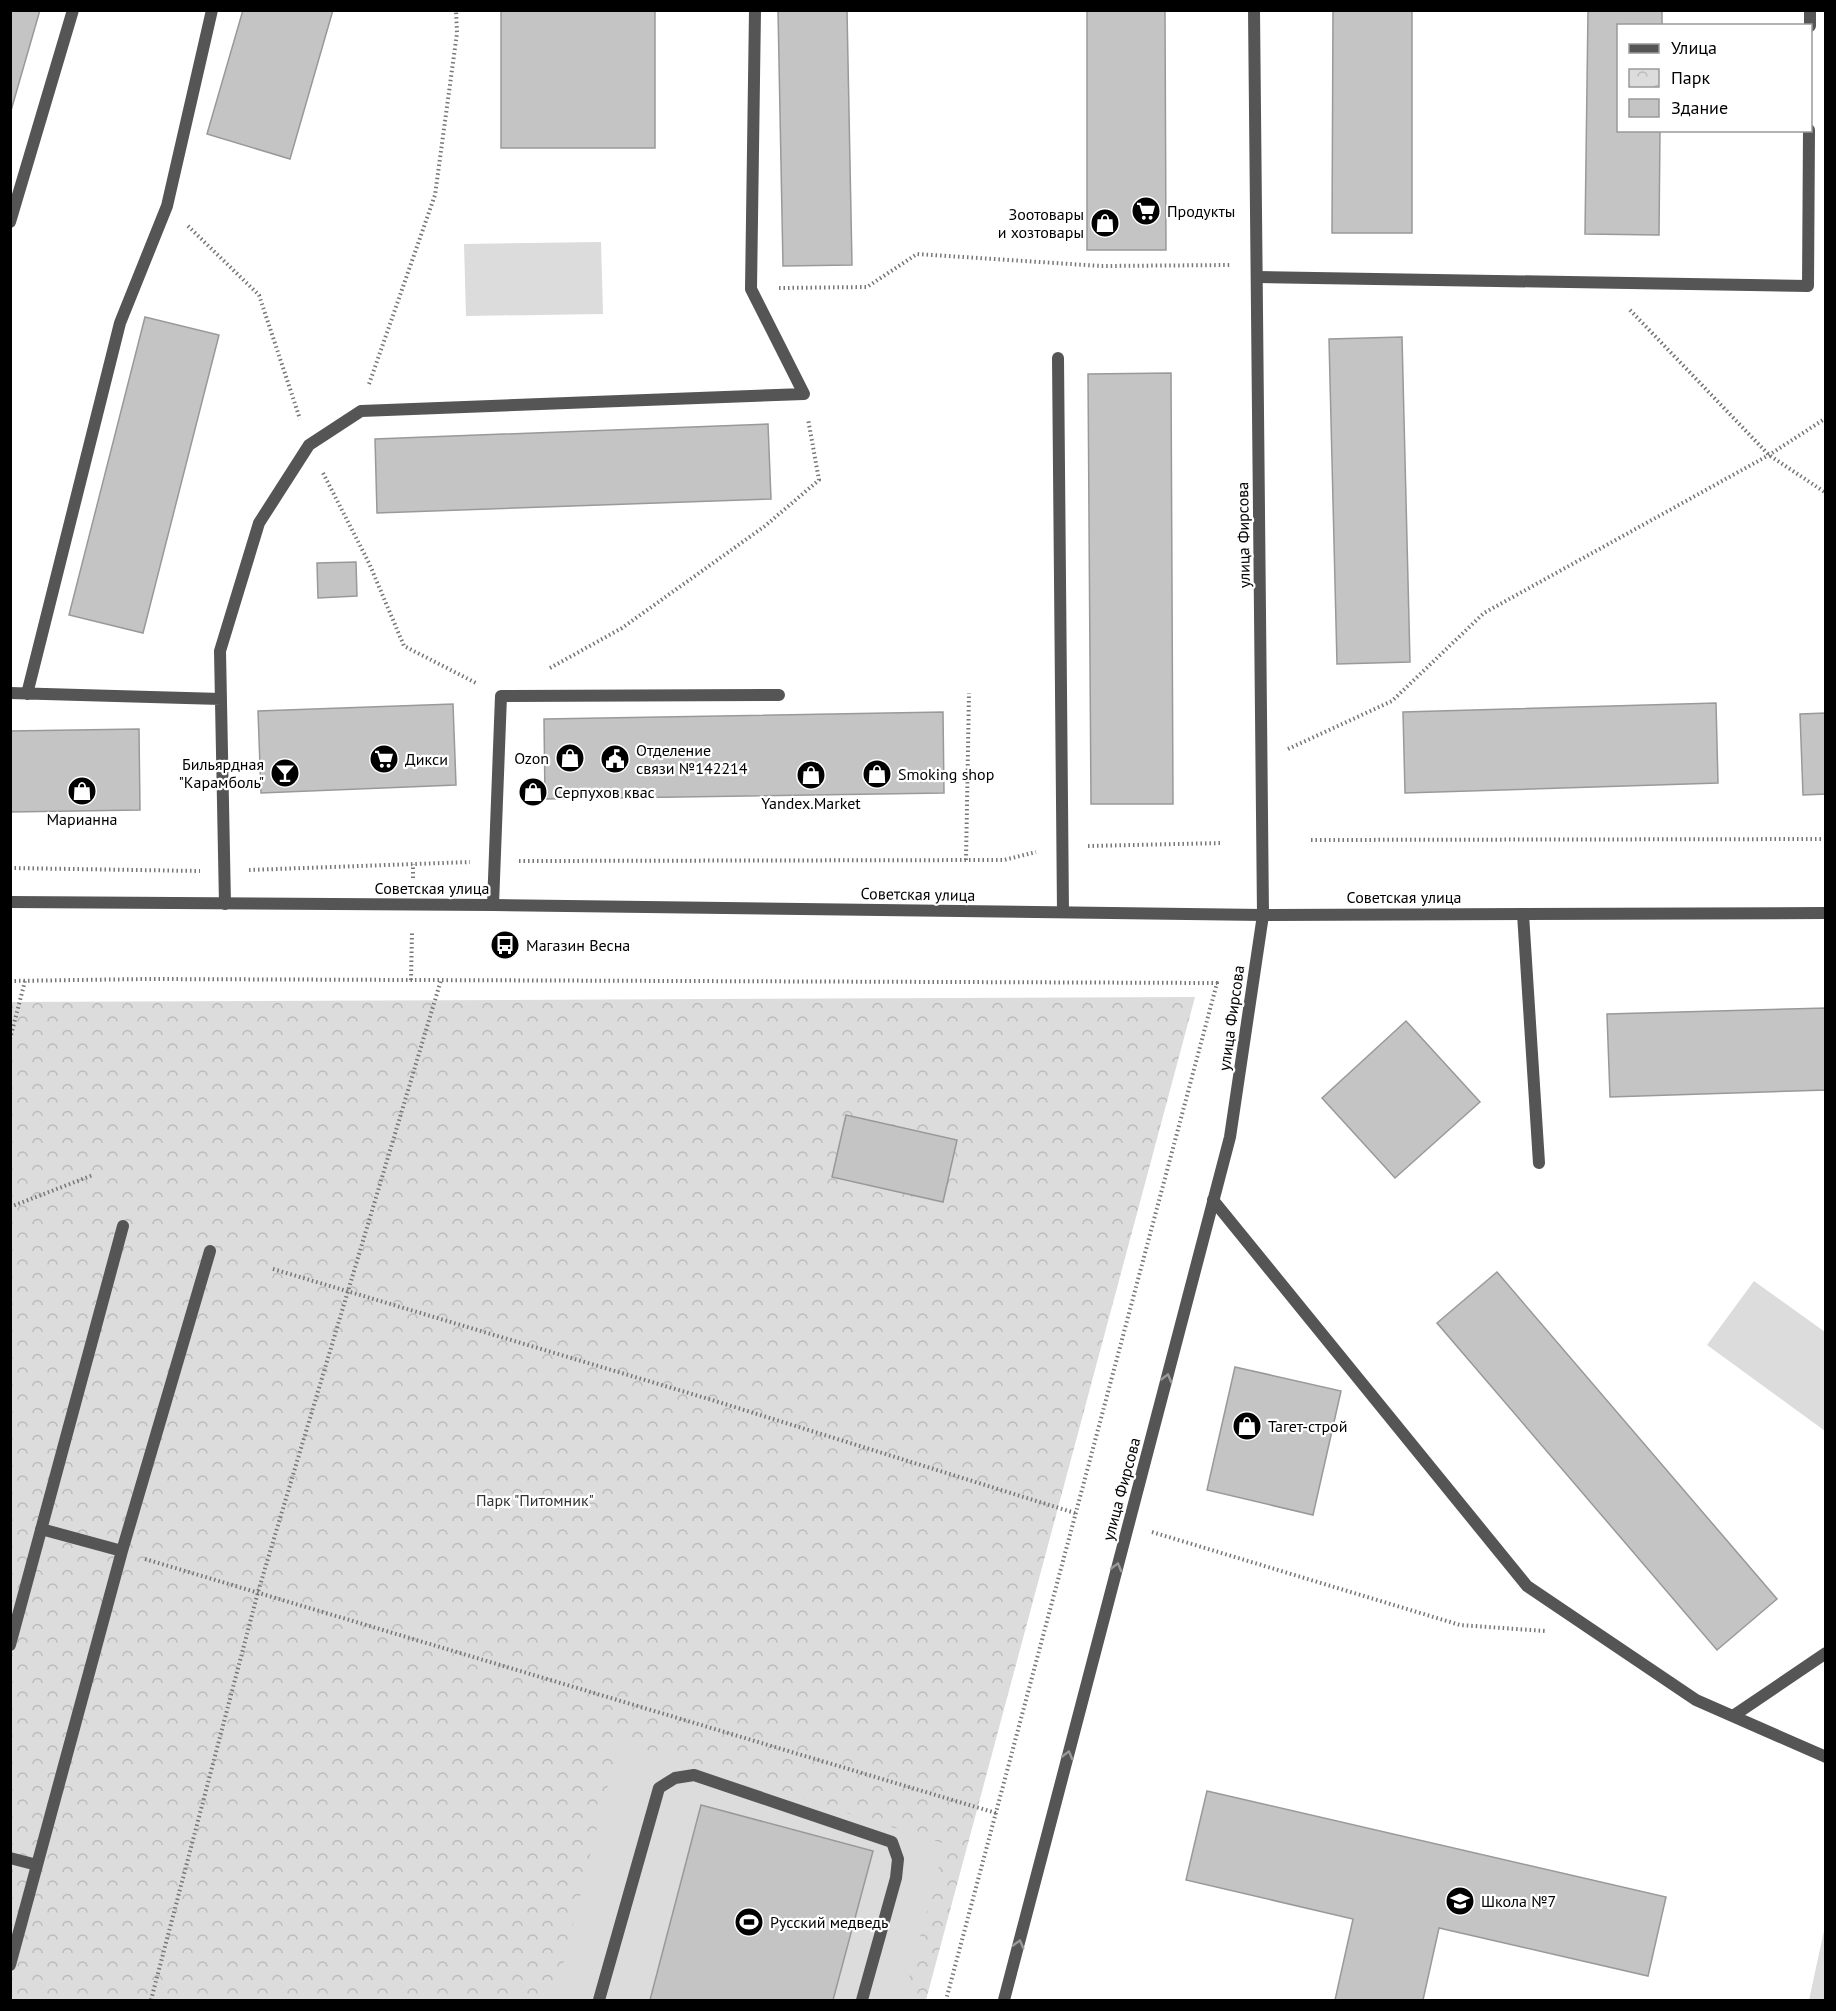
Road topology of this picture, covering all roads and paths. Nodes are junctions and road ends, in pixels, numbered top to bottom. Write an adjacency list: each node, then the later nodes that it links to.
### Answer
1 (73, 10): 8 (street)
2 (212, 10): 7 (street)
3 (456, 10): 14 (path)
4 (755, 10): 11 (street)
5 (1254, 10): 9 (street, улица Фирсова)
6 (1809, 132): 10 (street)
7 (167, 206): 16 (path); 22 (street)
8 (10, 222)
9 (1257, 271): 10 (street); 11 (path); 26 (street, улица Фирсова)
10 (1605, 283): 17 (path)
11 (751, 289): 13 (street)
12 (1058, 358): 30 (street)
13 (804, 394): 14 (street); 19 (path)
14 (361, 411): 16 (street)
15 (1826, 418): 17 (path)
16 (309, 445): 24 (path); 25 (street)
17 (1769, 455): 18 (path); 26 (path)
18 (1826, 493)
19 (541, 673)
20 (10, 693): 22 (street)
21 (969, 693): 31 (path)
22 (27, 694): 25 (street)
23 (779, 694): 24 (street)
24 (501, 696): 32 (street)
25 (221, 699): 34 (street)
26 (1262, 762): 41 (street, улица Фирсова)
27 (1826, 839): 28 (path)
28 (1311, 840)
29 (1222, 843): 30 (path)
30 (1063, 846): 31 (path); 38 (street)
31 (966, 860): 32 (path)
32 (495, 861): 34 (path); 37 (street)
33 (10, 868): 34 (path)
34 (225, 871): 36 (street)
35 (10, 902): 36 (street, Советская улица)
36 (225, 904): 37 (street, Советская улица)
37 (493, 905): 38 (street, Советская улица)
38 (1063, 912): 41 (street, Советская улица)
39 (1826, 913): 40 (street, Советская улица)
40 (1523, 914): 41 (street, Советская улица); 46 (street)
41 (1263, 915): 48 (street, улица Фирсова)
42 (441, 980): 44 (path); 53 (path); 54 (path)
43 (10, 981): 44 (path)
44 (26, 981): 45 (path)
45 (10, 1039)
46 (1539, 1163)
47 (93, 1175): 49 (path)
48 (1213, 1200): 55 (street, улица Фирсова, one-way to 48); 62 (street)
49 (10, 1207)
50 (123, 1226): 56 (street)
51 (210, 1251): 57 (street)
52 (273, 1269): 53 (path)
53 (348, 1291): 54 (path); 58 (path)
54 (1075, 1513): 64 (path)
55 (1128, 1525): 59 (path); 72 (street, улица Фирсова, one-way to 55)
56 (41, 1529): 57 (street); 60 (street)
57 (122, 1551): 58 (path); 66 (street)
58 (258, 1592): 64 (path); 68 (path)
59 (1554, 1632)
60 (10, 1645)
61 (1826, 1653): 62 (street)
62 (1733, 1716): 63 (street)
63 (1826, 1757)
64 (996, 1813): 71 (path)
65 (10, 1858): 66 (street)
66 (37, 1865): 67 (street)
67 (10, 1965)
68 (151, 2001)
69 (599, 2001): 70 (street)
70 (862, 2001)
71 (946, 2001)
72 (1004, 2001)

